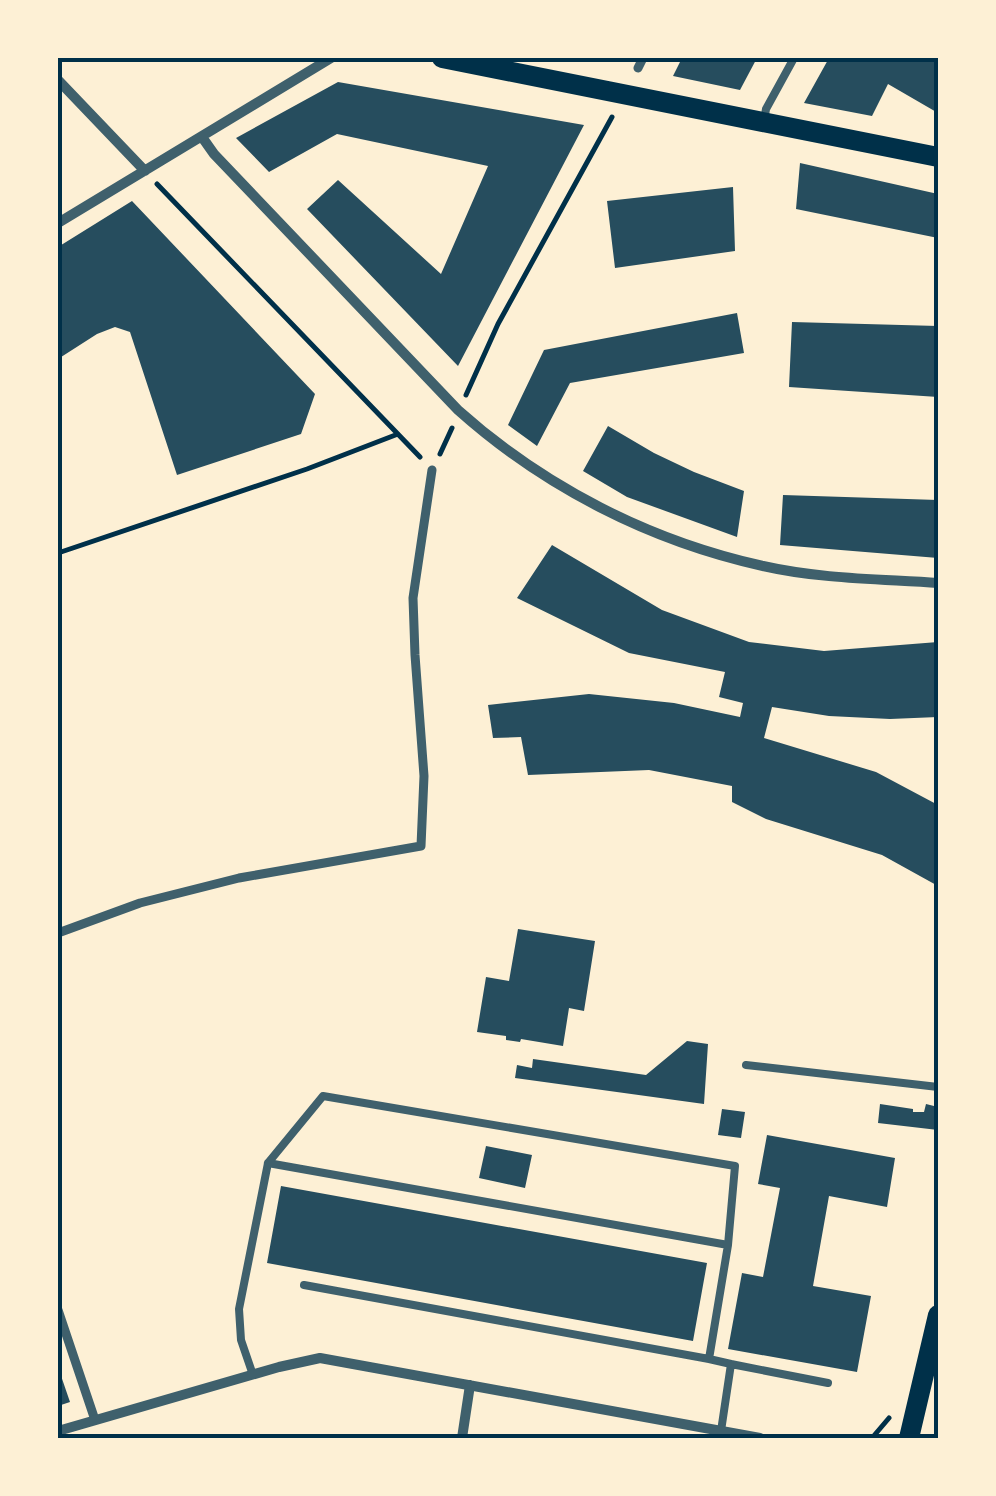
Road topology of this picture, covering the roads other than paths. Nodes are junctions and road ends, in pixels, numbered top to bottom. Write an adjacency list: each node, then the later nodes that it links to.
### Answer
1 (331, 58): 6 (street)
2 (442, 58): 5 (main road)
3 (794, 58): 5 (lane)
4 (58, 80): 8 (street)
5 (764, 121): 7 (main road)
6 (202, 137): 8 (street); 11 (street)
7 (938, 157)
8 (145, 171): 9 (street)
9 (58, 223)
10 (432, 470): 12 (street)
11 (938, 583)
12 (58, 933)
13 (746, 1064): 14 (lane)
14 (938, 1087)
15 (268, 1162): 16 (lane); 16 (lane); 22 (lane)
16 (728, 1244): 20 (lane)
17 (304, 1285): 20 (lane)
18 (58, 1310): 25 (street)
19 (938, 1315): 30 (main road)
20 (709, 1358): 21 (lane)
21 (730, 1364): 23 (lane); 27 (lane)
22 (253, 1374): 24 (street); 25 (street)
23 (828, 1382)
24 (470, 1386): 27 (street); 28 (street)
25 (94, 1420): 26 (street)
26 (58, 1431)
27 (722, 1431): 29 (street)
28 (462, 1438)
29 (760, 1438)
30 (909, 1438)

